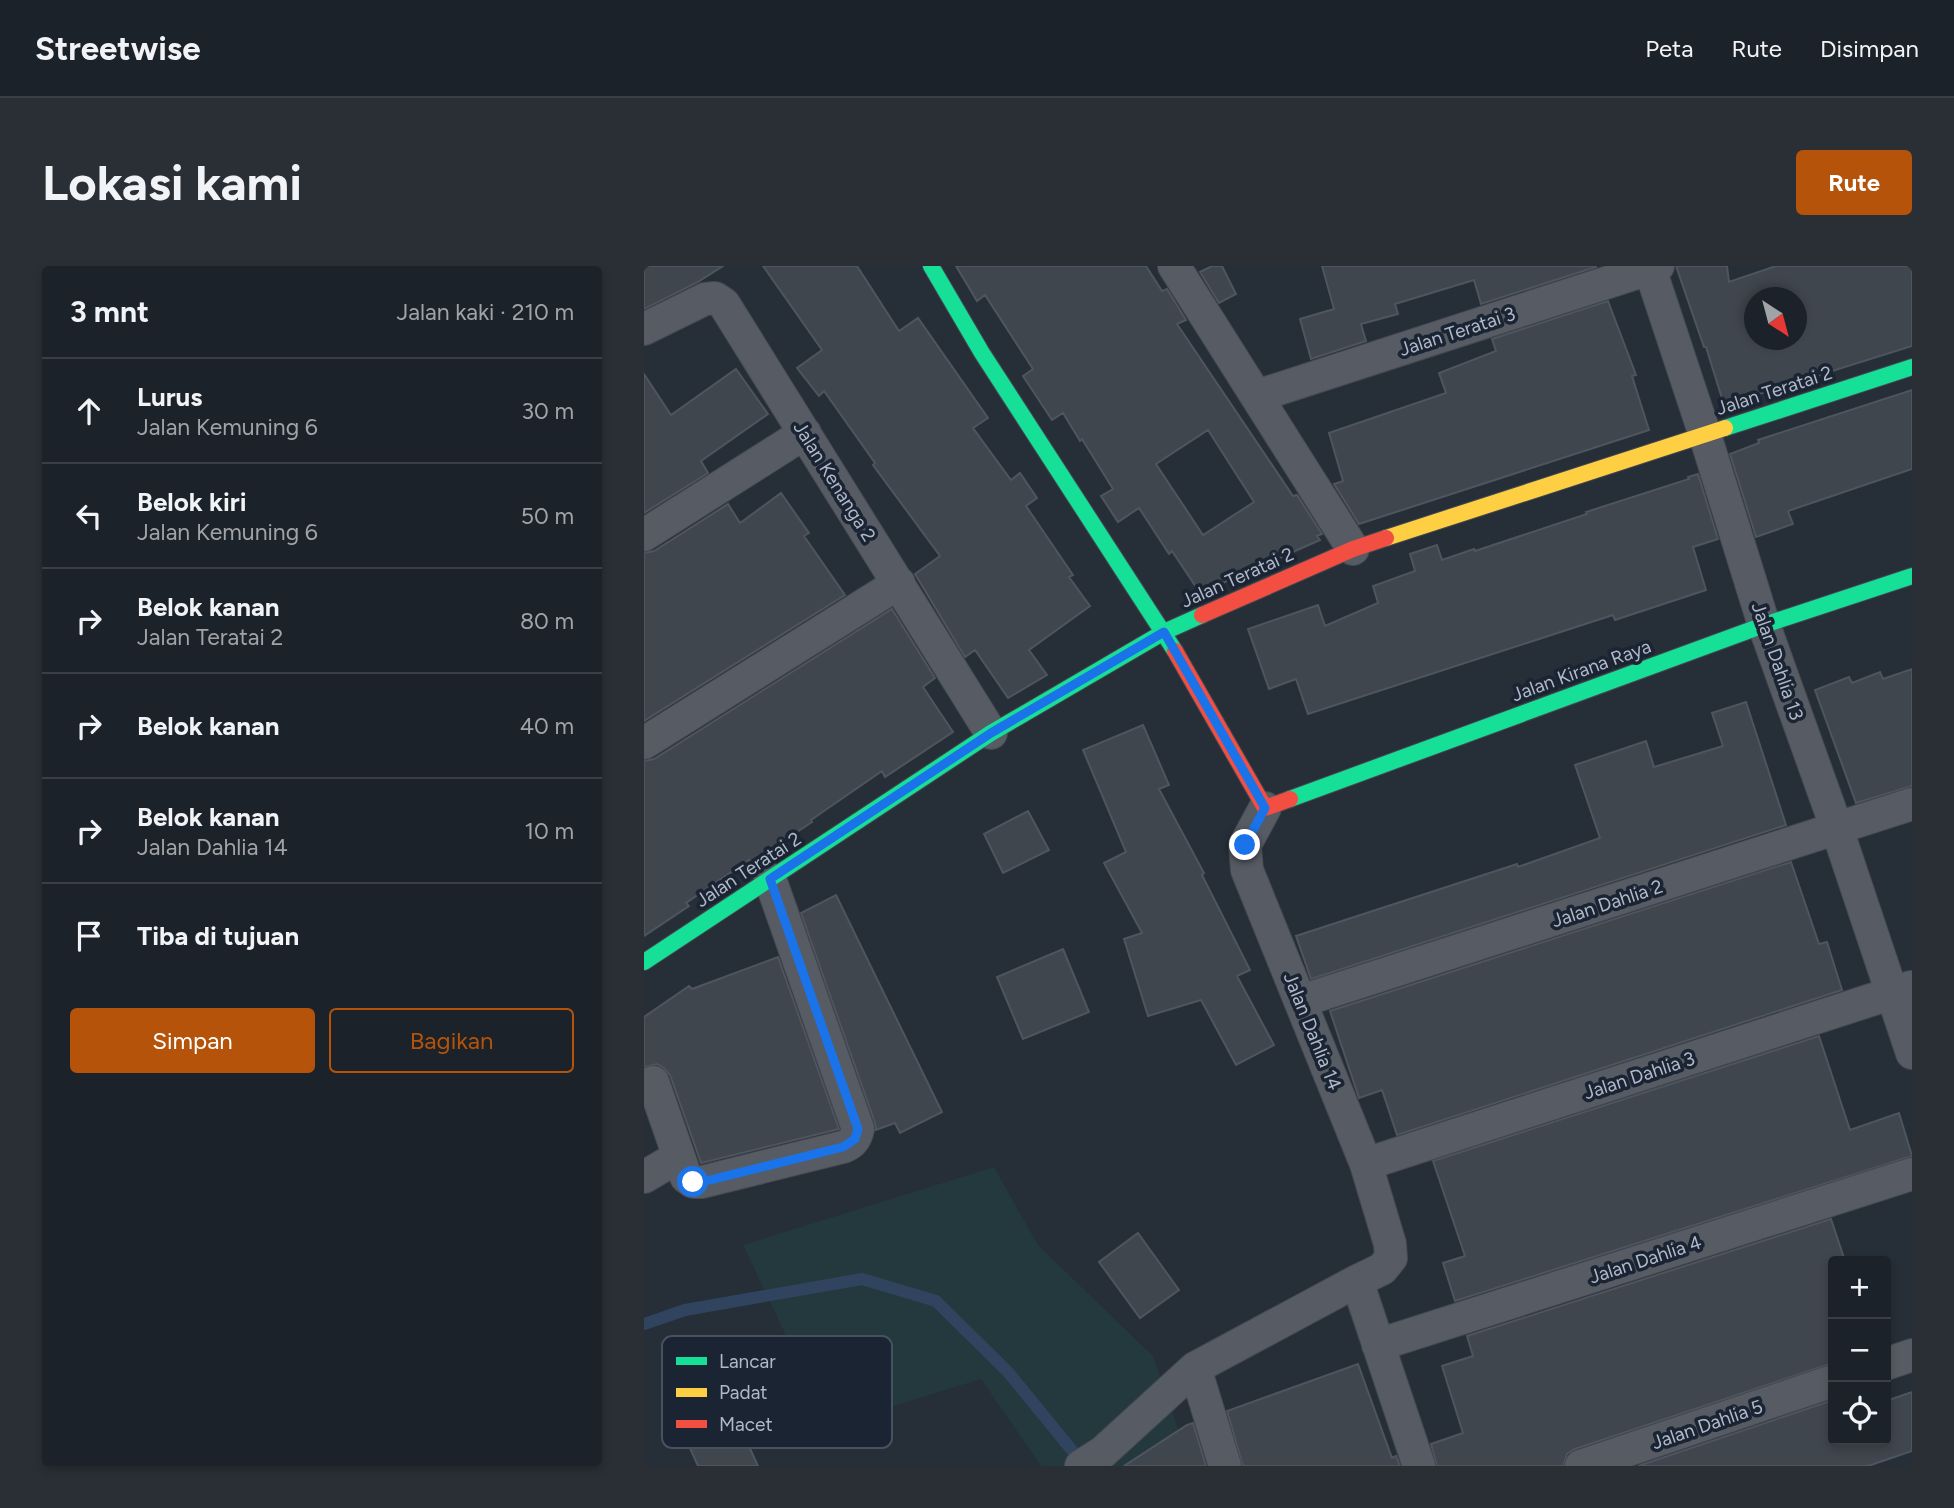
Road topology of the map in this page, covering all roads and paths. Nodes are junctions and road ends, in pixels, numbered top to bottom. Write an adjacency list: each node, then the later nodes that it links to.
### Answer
1 (931, 266): 14 (street)
2 (1174, 266): 6 (street)
3 (1652, 267): 6 (street, Jalan Teratai 3); 8 (street, Jalan Dahlia 13)
4 (644, 329): 7 (street, Jalan Kenanga 2)
5 (1912, 367): 8 (street, Jalan Teratai 2)
6 (1257, 396): 10 (street)
7 (805, 432): 9 (street); 12 (street, Jalan Kenanga 2)
8 (1705, 435): 10 (street, Jalan Teratai 2); 13 (street, Jalan Dahlia 13)
9 (644, 535)
10 (1353, 549): 14 (street, Jalan Teratai 2)
11 (1912, 576): 13 (street, Jalan Kirana Raya)
12 (899, 583): 15 (street, Jalan Kenanga 2); 16 (street)
13 (1764, 625): 18 (street, Jalan Kirana Raya); 19 (street, Jalan Dahlia 13)
14 (1164, 632): 15 (street, Jalan Teratai 2); 18 (street)
15 (991, 733): 20 (street, Jalan Teratai 2)
16 (644, 743)
17 (1912, 804): 19 (street, Jalan Dahlia 2)
18 (1265, 808): 23 (street, Jalan Dahlia 14)
19 (1837, 829): 22 (street, Jalan Dahlia 13); 23 (street, Jalan Dahlia 2)
20 (770, 879): 21 (street, Jalan Teratai 2); 26 (street)
21 (644, 962)
22 (1902, 990): 24 (street, Jalan Dahlia 13); 27 (street, Jalan Dahlia 3)
23 (1301, 1002): 27 (street, Jalan Dahlia 14)
24 (1912, 1054)
25 (653, 1083): 26 (street)
26 (678, 1157): 29 (street)
27 (1366, 1164): 30 (street, Jalan Dahlia 14)
28 (1912, 1174): 31 (street, Jalan Dahlia 4)
29 (644, 1177)
30 (1357, 1281): 31 (street); 34 (street)
31 (1378, 1345): 38 (street)
32 (1912, 1355): 33 (street)
33 (1891, 1362)
34 (1195, 1368): 36 (street); 37 (street)
35 (1830, 1382): 39 (street, Jalan Dahlia 5)
36 (1081, 1466)
37 (1225, 1466)
38 (1419, 1466)
39 (1581, 1466)

